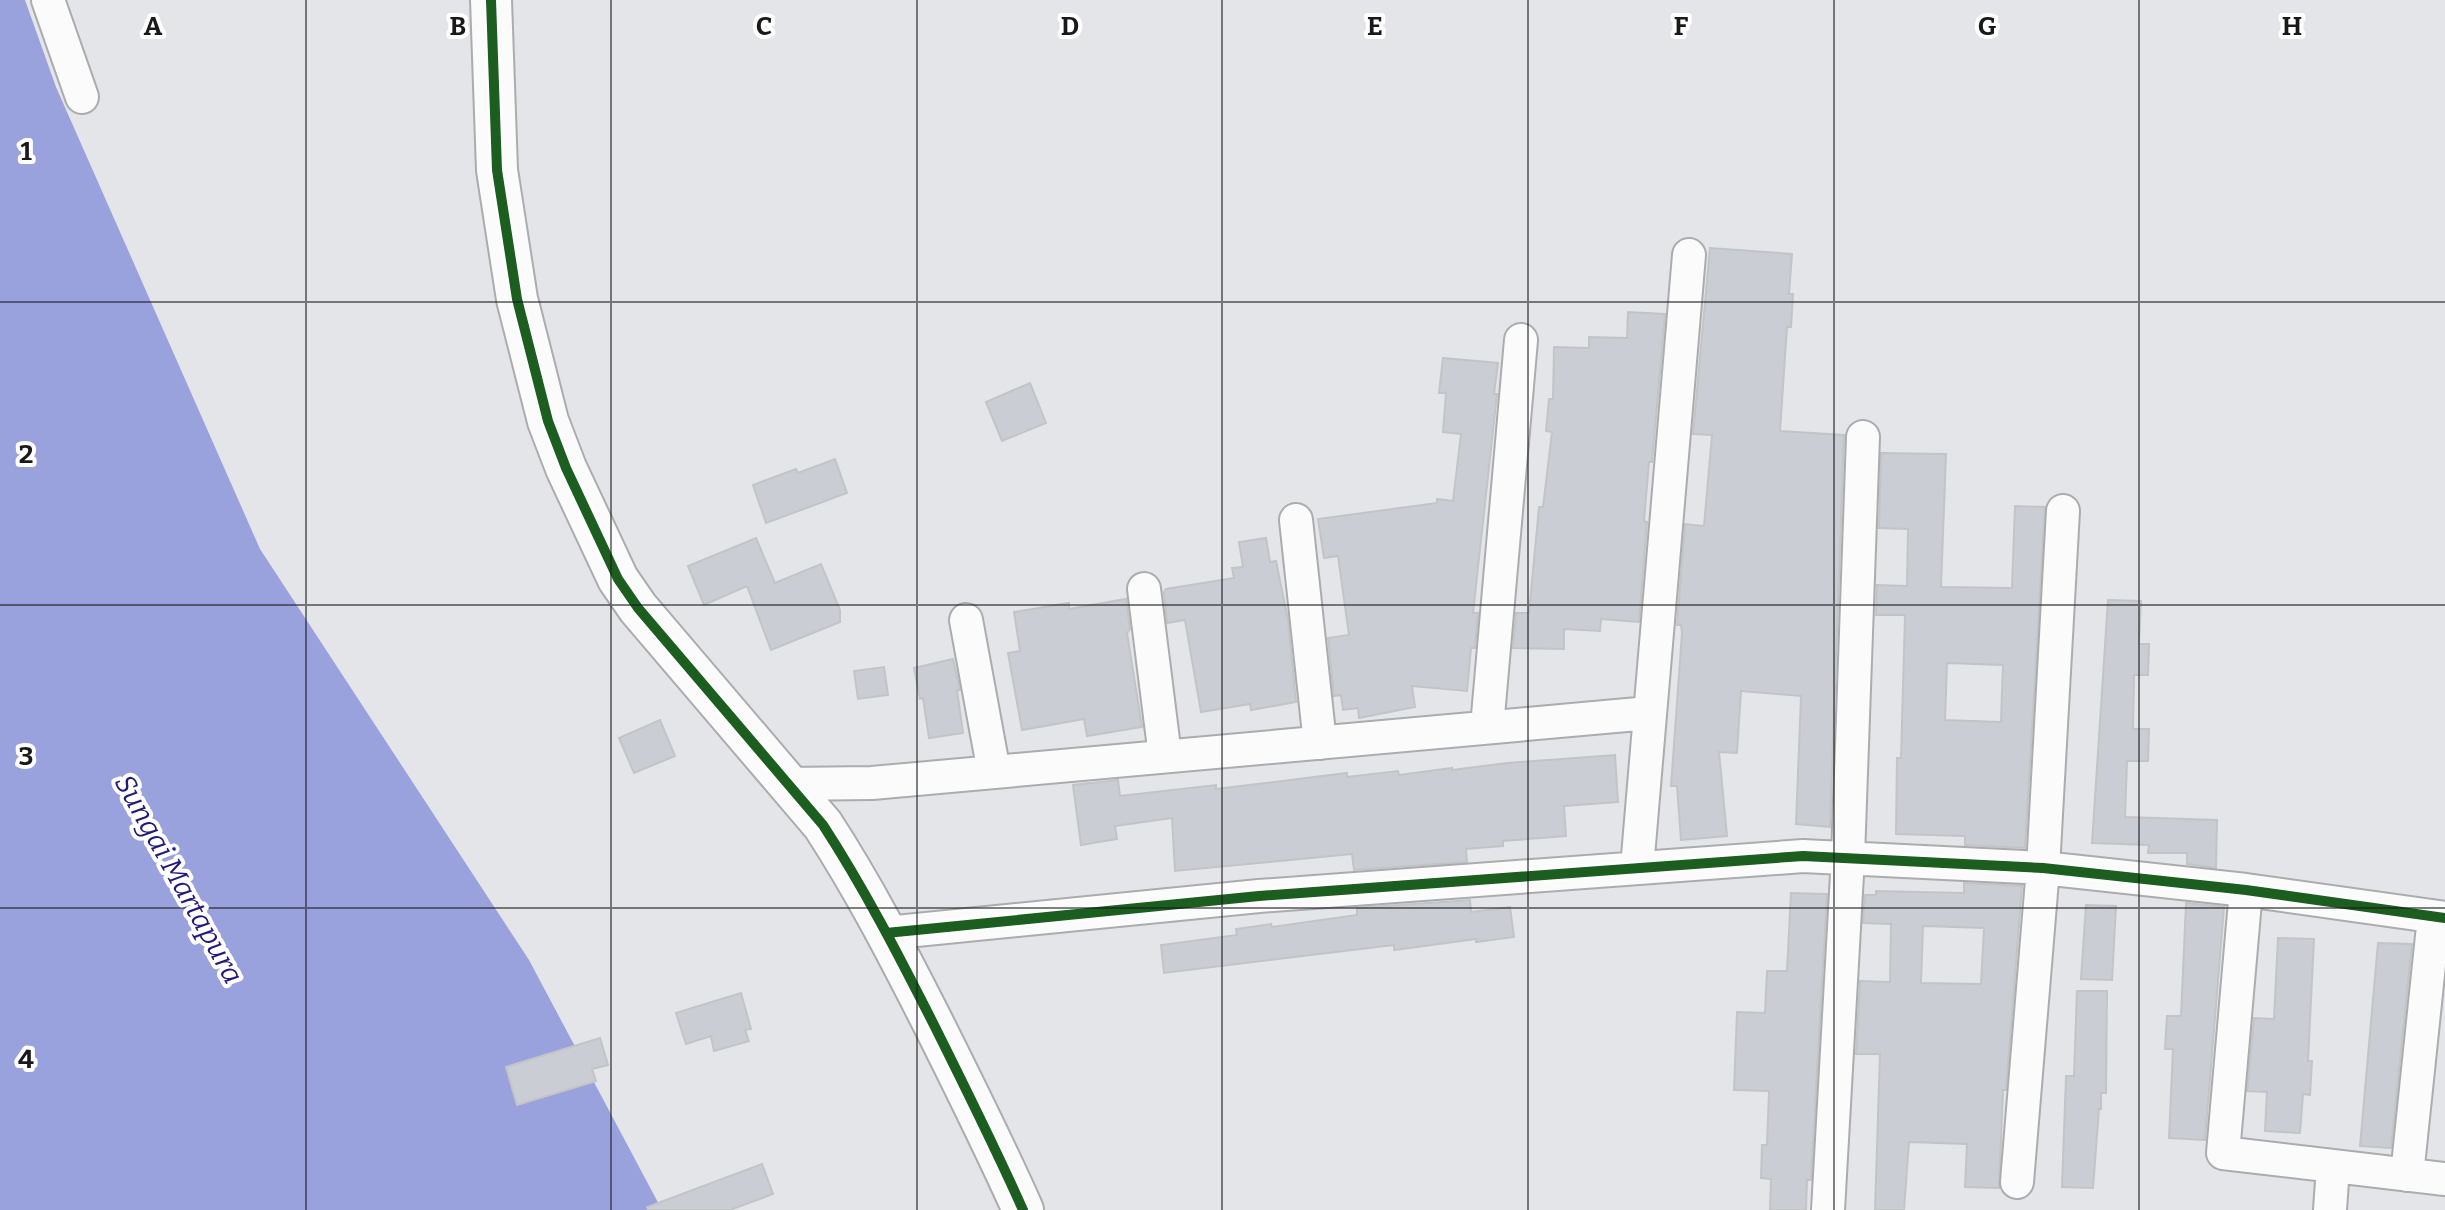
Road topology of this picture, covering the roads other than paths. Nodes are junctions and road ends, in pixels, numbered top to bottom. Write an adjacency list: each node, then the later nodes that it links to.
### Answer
1 (48, 0): 3 (street)
2 (491, 0): 16 (street)
3 (82, 97)
4 (1689, 255): 11 (street)
5 (1521, 340): 12 (street)
6 (1863, 437): 17 (street)
7 (2063, 511): 19 (street)
8 (1296, 520): 13 (street)
9 (1144, 589): 14 (street)
10 (966, 620): 15 (street)
11 (1649, 713): 12 (street); 18 (street)
12 (1487, 727): 13 (street)
13 (1320, 743): 14 (street)
14 (1165, 756): 15 (street)
15 (994, 772): 16 (street)
16 (787, 784): 22 (street)
17 (1848, 857): 18 (street); 19 (street); 28 (street)
18 (1637, 868): 22 (street)
19 (2043, 868): 20 (street); 26 (street)
20 (2246, 890): 21 (street); 23 (street)
21 (2440, 917): 24 (street)
22 (886, 933): 27 (street)
23 (2333, 1166): 24 (street); 29 (street)
24 (2407, 1175): 25 (street)
25 (2445, 1179)
26 (2017, 1182)
27 (1023, 1210)
28 (1828, 1210)
29 (2330, 1210)

